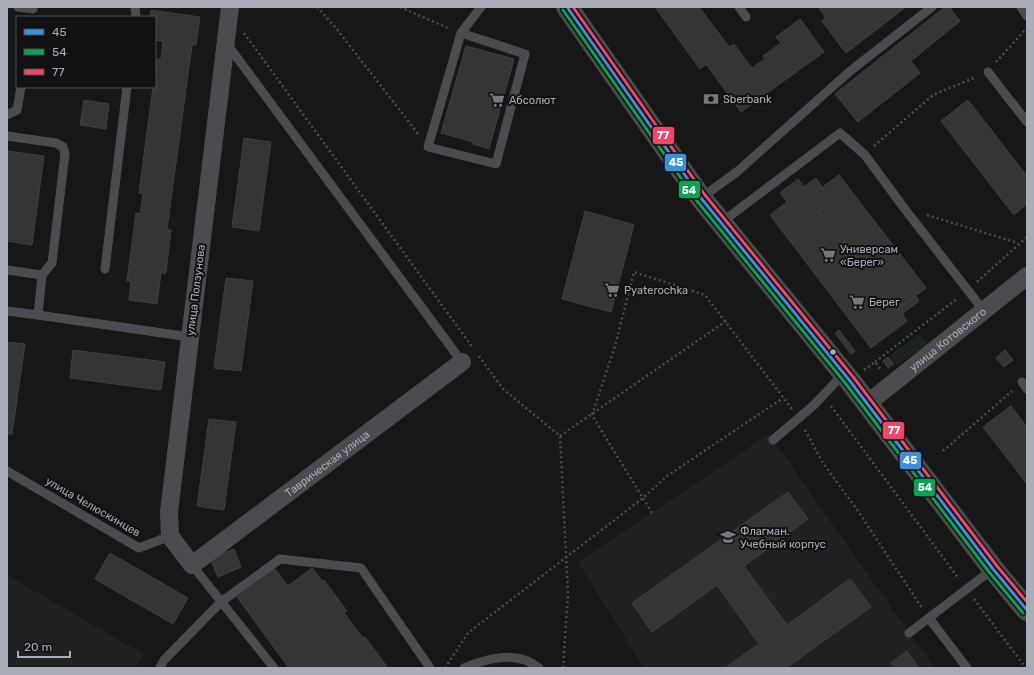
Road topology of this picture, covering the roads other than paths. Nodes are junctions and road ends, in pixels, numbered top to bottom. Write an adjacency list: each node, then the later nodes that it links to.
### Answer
1 (18, 7): 8 (lane)
2 (230, 7): 12 (street, улица Ползунова)
3 (481, 7): 11 (lane)
4 (567, 7): 19 (street)
5 (739, 7): 10 (lane)
6 (932, 7): 19 (lane)
7 (1021, 7): 9 (lane)
8 (32, 11)
9 (1027, 16)
10 (746, 17)
11 (461, 34): 11 (lane)
12 (227, 44): 28 (street, улица Ползунова); 29 (lane)
13 (988, 72): 17 (lane)
14 (21, 88): 16 (lane)
15 (127, 88): 21 (lane)
16 (7, 115)
17 (1027, 122)
18 (7, 136): 23 (lane)
19 (701, 198): 20 (street)
20 (722, 222): 26 (lane); 30 (street)
21 (105, 269)
22 (7, 270): 23 (lane)
23 (42, 275): 27 (lane)
24 (1027, 276): 26 (street, улица Котовского)
25 (7, 311): 27 (lane)
26 (984, 311): 31 (street, улица Котовского)
27 (38, 315): 28 (lane)
28 (190, 337): 34 (street, улица Ползунова)
29 (462, 362): 35 (street, Таврическая улица)
30 (844, 373): 31 (street); 32 (lane)
31 (868, 403): 36 (street)
32 (773, 440)
33 (7, 471): 34 (lane, улица Челюскинцев)
34 (170, 536): 35 (street)
35 (192, 565): 37 (lane)
36 (993, 569): 38 (street); 39 (lane)
37 (221, 602): 41 (lane); 42 (lane); 43 (lane)
38 (1027, 610)
39 (928, 618): 40 (lane); 46 (lane)
40 (909, 633)
41 (160, 668)
42 (274, 668)
43 (430, 668)
44 (464, 668): 45 (lane)
45 (539, 668)
46 (967, 668)

